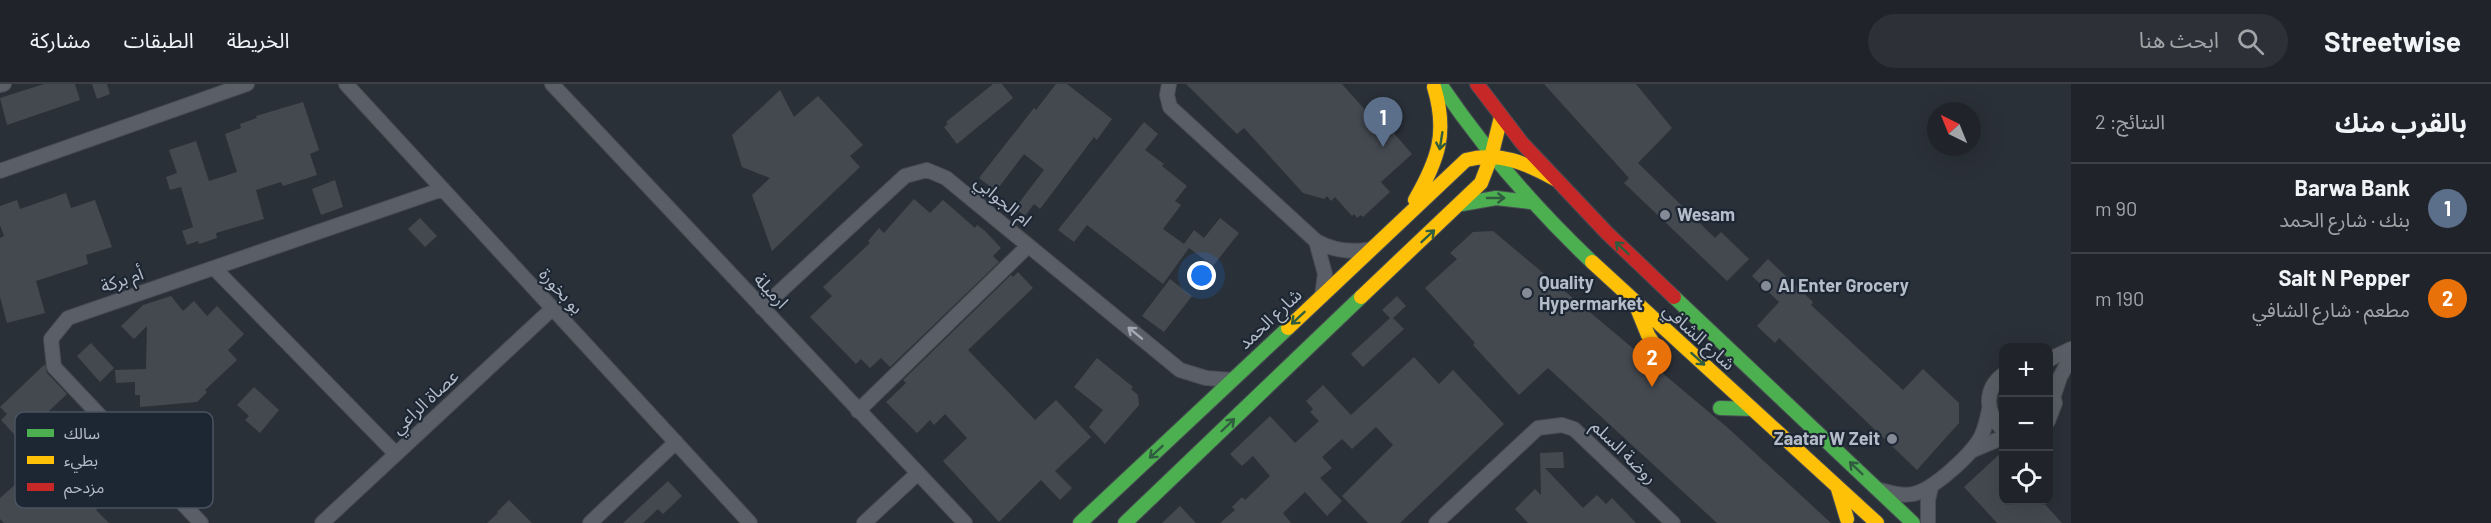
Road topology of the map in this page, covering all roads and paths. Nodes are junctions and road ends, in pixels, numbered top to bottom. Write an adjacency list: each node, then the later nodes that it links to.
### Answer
1 (247, 84): 10 (street)
2 (346, 84): 12 (street, بو بخورة)
3 (552, 84): 23 (street, ارميلة)
4 (1169, 84): 16 (street)
5 (1433, 84): 15 (main road, one-way to 15)
6 (1440, 84): 9 (main road, شارع الشافي)
7 (1477, 84): 8 (main road, شارع الشافي)
8 (1501, 117): 9 (main road); 11 (main road, شارع الشافي)
9 (1491, 157): 11 (main road, شارع الحمد); 13 (main road, شارع الشافي); 14 (main road); 15 (main road, شارع الحمد)
10 (0, 171)
11 (1555, 178): 44 (main road, شارع الشافي, one-way to 11)
12 (443, 189): 19 (street, أم بركة); 22 (street, بو بخورة)
13 (1530, 202): 14 (main road, one-way to 13); 21 (main road, شارع الشافي)
14 (1462, 204): 54 (main road, one-way to 14)
15 (1408, 214): 18 (main road, شارع الحمد)
16 (1316, 241): 18 (street); 20 (street)
17 (1028, 246): 23 (street, ام الجوابي); 29 (street, ام الجوابي, one-way to 17); 34 (street)
18 (1371, 249): 20 (main road, شارع الحمد)
19 (214, 268): 35 (street, أم بركة); 40 (street)
20 (1322, 296): 29 (main road, شارع الحمد, one-way to 29)
21 (1636, 305): 25 (main road); 32 (main road, شارع الشافي, one-way to 32)
22 (553, 308): 38 (street, بو بخورة); 40 (street, عصاة الراعي)
23 (762, 308): 34 (street, ارميلة)
24 (2071, 349): 27 (street)
25 (1659, 352)
26 (2071, 357): 30 (street)
27 (2053, 358)
28 (1999, 379): 33 (street)
29 (1232, 380): 53 (main road, شارع الحمد, one-way to 53)
30 (2053, 386)
31 (1720, 408): 32 (main road)
32 (1752, 409): 42 (main road, شارع الشافي)
33 (1989, 410): 36 (street); 39 (street)
34 (858, 411): 41 (street, ارميلة)
35 (96, 412)
36 (1999, 426)
37 (1999, 439): 39 (street)
38 (676, 442): 49 (street); 50 (street, بو بخورة)
39 (1971, 451): 43 (street)
40 (396, 454): 48 (street, عصاة الراعي)
41 (918, 473): 51 (street); 52 (street, ارميلة)
42 (1837, 486): 46 (main road); 57 (main road, شارع الشافي)
43 (1931, 486): 44 (street); 59 (street)
44 (1878, 489): 58 (main road, شارع الشافي)
45 (187, 508): 47 (street, أم بركة)
46 (1847, 519)
47 (201, 523)
48 (322, 523)
49 (590, 523)
50 (750, 523)
51 (864, 523)
52 (964, 523)
53 (1080, 523)
54 (1125, 523)
55 (1436, 523): 56 (street, روضة السلم)
56 (1673, 523)
57 (1877, 523)
58 (1913, 523)
59 (1928, 523)

